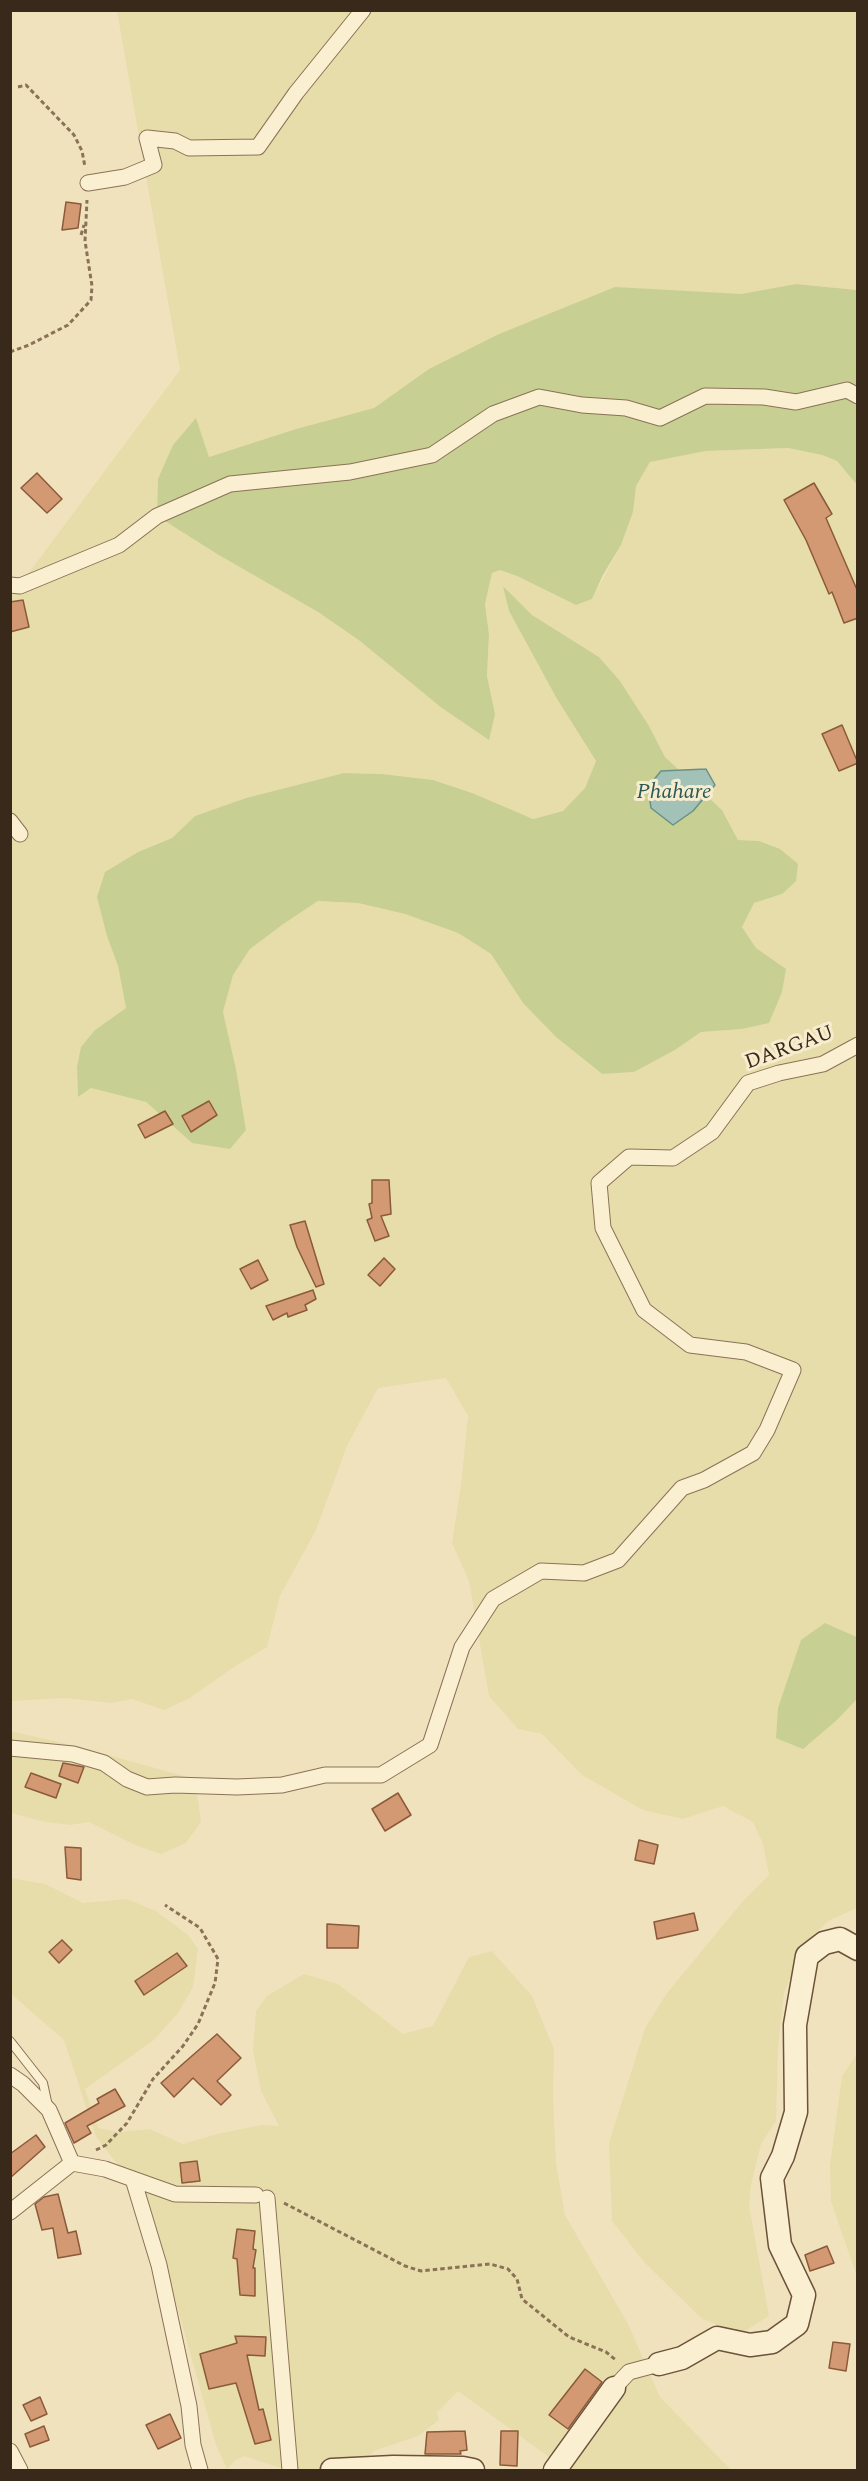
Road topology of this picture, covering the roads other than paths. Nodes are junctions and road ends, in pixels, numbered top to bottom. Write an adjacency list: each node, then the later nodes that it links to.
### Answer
1 (363, 10): 2 (street)
2 (87, 183)
3 (858, 396): 4 (street)
4 (10, 585)
5 (10, 821): 6 (street)
6 (20, 834)
7 (858, 1045): 8 (street, DARGAU)
8 (10, 1748)
9 (858, 1948): 16 (street)
10 (10, 2041): 12 (lane)
11 (10, 2075): 12 (street)
12 (49, 2110): 13 (street)
13 (72, 2163): 14 (street); 15 (street)
14 (133, 2178): 20 (street); 21 (street)
15 (10, 2212)
16 (658, 2364): 17 (street)
17 (622, 2380): 24 (street)
18 (10, 2451): 19 (street)
19 (20, 2470)
20 (200, 2470)
21 (290, 2470)
22 (332, 2470): 23 (street)
23 (473, 2470)
24 (555, 2470)

